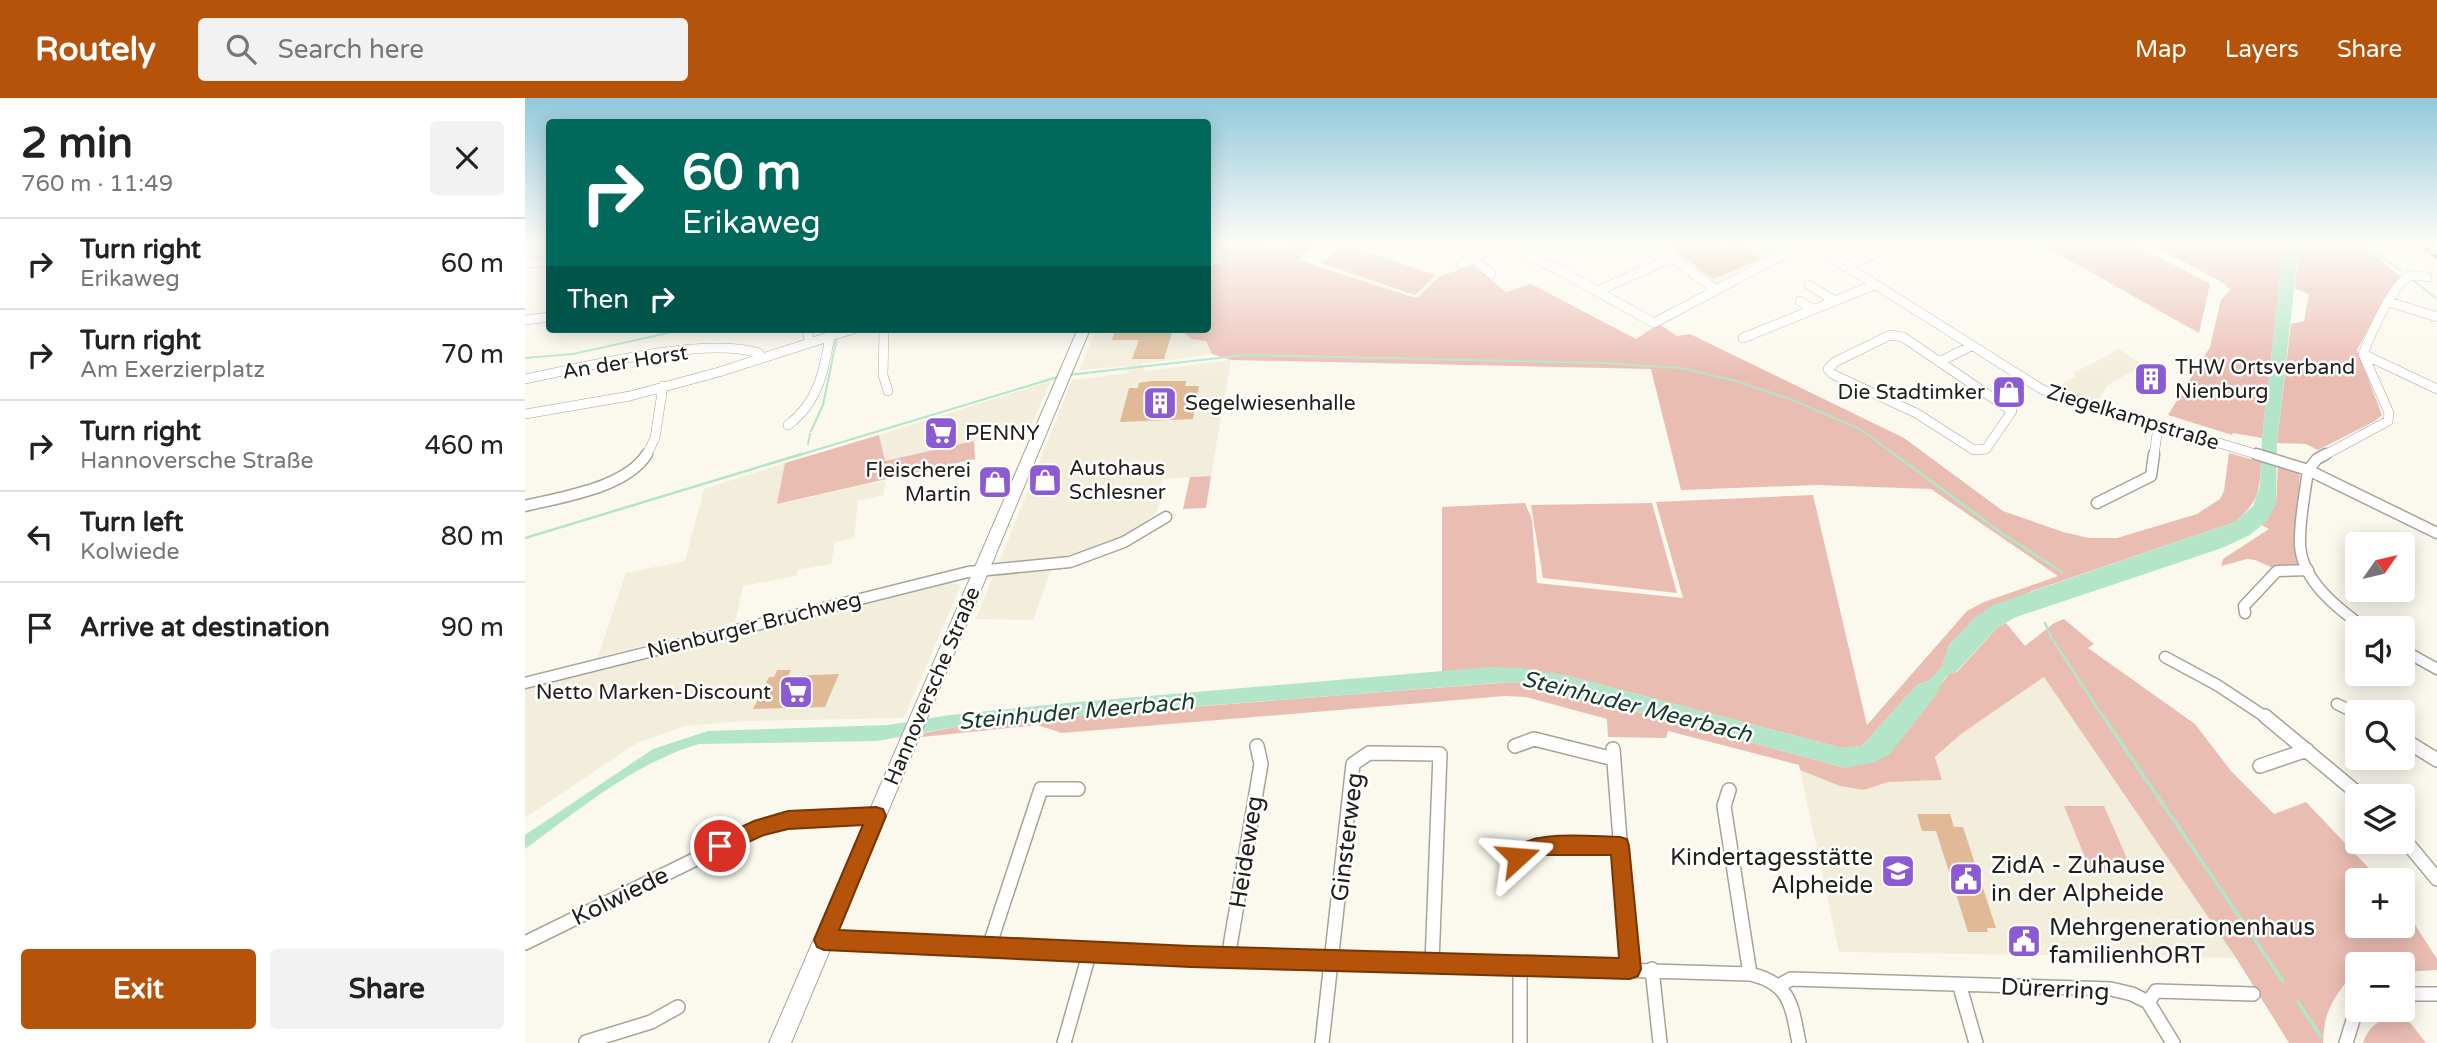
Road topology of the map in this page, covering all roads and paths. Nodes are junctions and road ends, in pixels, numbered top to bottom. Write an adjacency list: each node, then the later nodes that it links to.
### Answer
1 (1591, 288): 10 (street)
2 (1602, 288): 10 (street)
3 (1713, 288): 9 (street)
4 (1720, 288): 9 (street)
5 (1814, 288): 12 (street)
6 (1867, 288): 12 (street)
7 (1879, 288): 26 (street, Ziegelkampstraße)
8 (2398, 288): 13 (street)
9 (1716, 290): 10 (street)
10 (1597, 291)
11 (1800, 301): 14 (street)
12 (1835, 302): 14 (street)
13 (2389, 302): 15 (street); 27 (street)
14 (1813, 310): 24 (street)
15 (2437, 317)
16 (546, 318): 17 (street)
17 (525, 322): 18 (street)
18 (546, 323)
19 (807, 333): 25 (street)
20 (840, 333): 23 (street)
21 (884, 333): 33 (street)
22 (1082, 333): 42 (street, Hannoversche Straße)
23 (830, 336): 25 (street); 35 (street)
24 (1743, 338)
25 (810, 342): 28 (street)
26 (1971, 346): 29 (street); 36 (street, Ziegelkampstraße)
27 (2363, 354): 32 (street); 37 (street)
28 (761, 358): 30 (street, An der Horst); 31 (street)
29 (1940, 362): 29 (street)
30 (525, 379)
31 (663, 386): 34 (street); 39 (street)
32 (2437, 389)
33 (888, 391)
34 (525, 414)
35 (788, 425)
36 (2158, 426): 37 (street, Ziegelkampstraße); 38 (street)
37 (2308, 470): 41 (street, Ziegelkampstraße); 43 (street)
38 (2097, 503)
39 (525, 506)
40 (1166, 517): 42 (street, Nienburger Bruchweg)
41 (2437, 533)
42 (983, 569): 49 (street, Nienburger Bruchweg); 61 (street, Hannoversche Straße)
43 (2308, 570): 44 (street); 45 (street)
44 (2245, 613)
45 (2349, 616)
46 (2165, 657): 55 (street)
47 (2415, 657): 48 (street)
48 (2437, 669)
49 (525, 683)
50 (2337, 704): 51 (street)
51 (2345, 708)
52 (1257, 746): 70 (street, Heideweg)
53 (1515, 746): 62 (street)
54 (2415, 746): 56 (street)
55 (2307, 750): 57 (street); 58 (street)
56 (2437, 760)
57 (2260, 766)
58 (2347, 784)
59 (1078, 789): 68 (street)
60 (1729, 790): 76 (street)
61 (876, 816): 66 (street, Hannoversche Straße); 67 (street, Kolwiede)
62 (1620, 846): 64 (street); 74 (street)
63 (2415, 852): 65 (street)
64 (1518, 857)
65 (2437, 879)
66 (824, 940): 68 (street); 86 (street, Hannoversche Straße)
67 (525, 943)
68 (989, 947): 69 (street)
69 (1090, 951): 70 (street); 87 (street)
70 (1228, 958): 71 (street)
71 (1333, 960): 72 (street); 72 (street, Ginsterweg); 88 (street, Ginsterweg)
72 (1431, 963): 73 (street)
73 (1520, 966): 74 (street); 89 (street)
74 (1630, 969): 75 (street)
75 (1652, 969): 76 (street); 90 (street)
76 (1750, 974): 77 (street)
77 (1780, 985): 78 (street, Dürerring); 91 (street)
78 (1961, 987): 82 (street, Dürerring); 92 (street)
79 (2253, 994): 82 (street)
80 (2415, 994): 81 (street)
81 (2437, 994)
82 (2148, 1002): 93 (street)
83 (678, 1007): 85 (street)
84 (2352, 1022): 94 (street)
85 (585, 1043)
86 (780, 1043)
87 (1064, 1043)
88 (1322, 1043)
89 (1520, 1043)
90 (1660, 1043)
91 (1799, 1043)
92 (1976, 1043)
93 (2173, 1043)
94 (2346, 1043)

